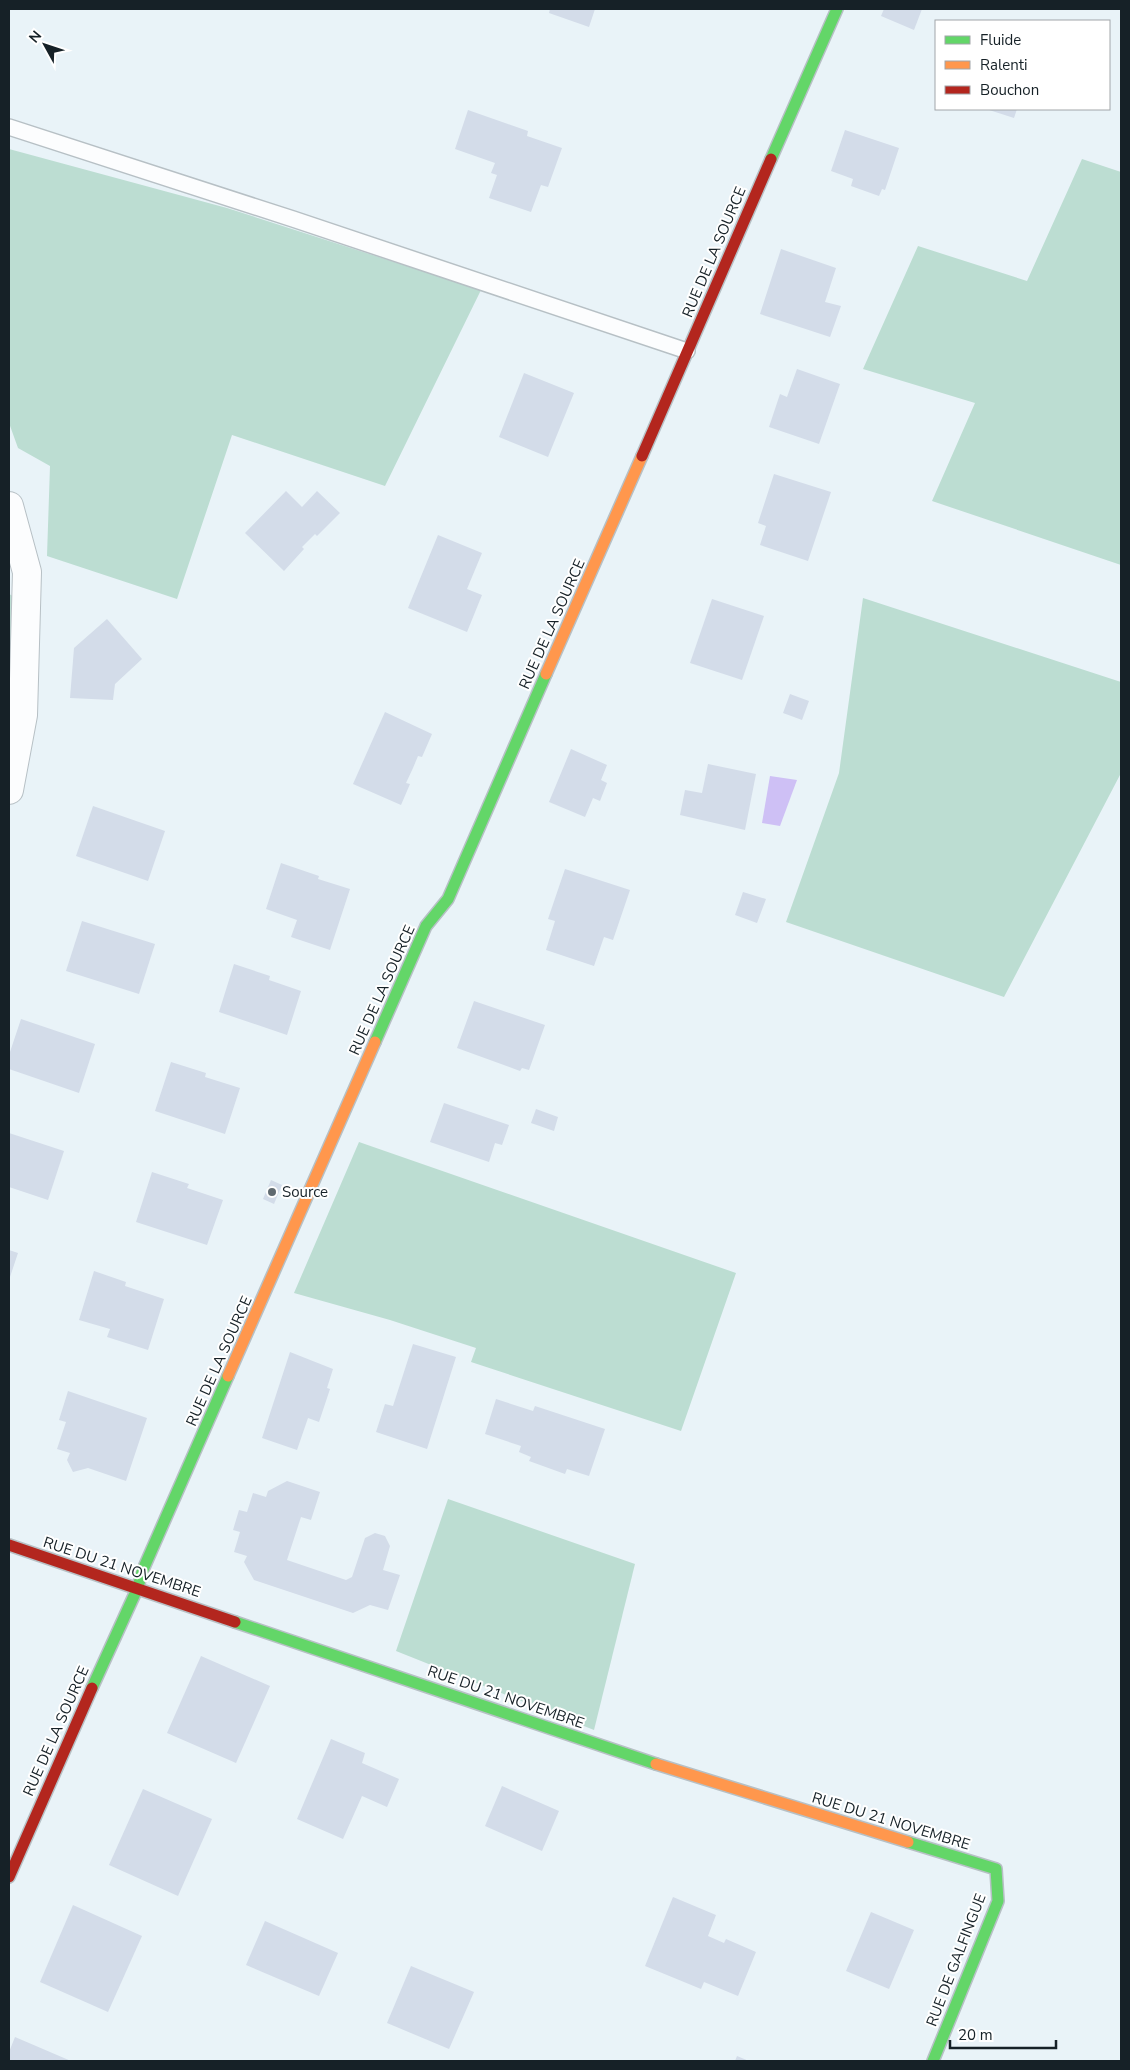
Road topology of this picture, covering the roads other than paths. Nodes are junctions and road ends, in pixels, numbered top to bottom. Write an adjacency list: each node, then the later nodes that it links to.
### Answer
1 (836, 9): 3 (street, RUE DE LA SOURCE)
2 (9, 127): 3 (lane)
3 (687, 351): 7 (street, RUE DE LA SOURCE)
4 (9, 506): 5 (street)
5 (9, 790)
6 (9, 1545): 7 (street, RUE DU 21 NOVEMBRE)
7 (138, 1587): 8 (street, RUE DU 21 NOVEMBRE); 9 (street, RUE DE LA SOURCE)
8 (996, 1869): 10 (street, RUE DE GALFINGUE)
9 (9, 1877)
10 (932, 2061)

